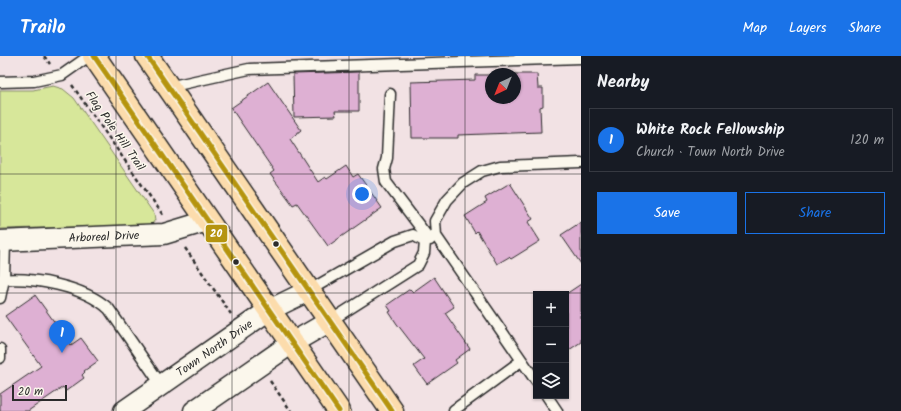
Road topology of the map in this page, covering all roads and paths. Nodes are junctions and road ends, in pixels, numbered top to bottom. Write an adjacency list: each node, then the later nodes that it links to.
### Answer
1 (44, 56): 6 (path, Flag Pole Hill Trail)
2 (89, 56): 6 (lane)
3 (94, 56): 12 (main road)
4 (147, 56): 8 (main road)
5 (581, 58): 8 (lane)
6 (62, 75): 7 (lane); 11 (path, Flag Pole Hill Trail)
7 (0, 82)
8 (168, 87): 17 (main road)
9 (390, 94): 13 (lane)
10 (581, 163): 13 (lane)
11 (166, 220)
12 (207, 221): 14 (street, Arboreal Drive); 19 (main road)
13 (430, 239): 17 (lane); 21 (lane); 25 (lane)
14 (2, 241): 16 (lane)
15 (184, 245): 20 (path)
16 (2, 279): 18 (lane); 28 (lane)
17 (308, 291): 19 (street, Town North Drive); 21 (main road)
18 (0, 298)
19 (270, 310): 22 (main road); 28 (street, Town North Drive)
20 (235, 320)
21 (330, 321): 22 (street); 35 (main road)
22 (292, 343): 32 (street); 34 (main road)
23 (0, 349): 24 (lane)
24 (0, 358)
25 (521, 361): 27 (lane); 30 (lane)
26 (267, 376): 33 (path)
27 (533, 377)
28 (162, 386): 31 (street, Town North Drive)
29 (549, 399): 36 (lane)
30 (454, 410)
31 (124, 411)
32 (194, 411)
33 (291, 411)
34 (339, 411)
35 (392, 411)
36 (557, 411)

